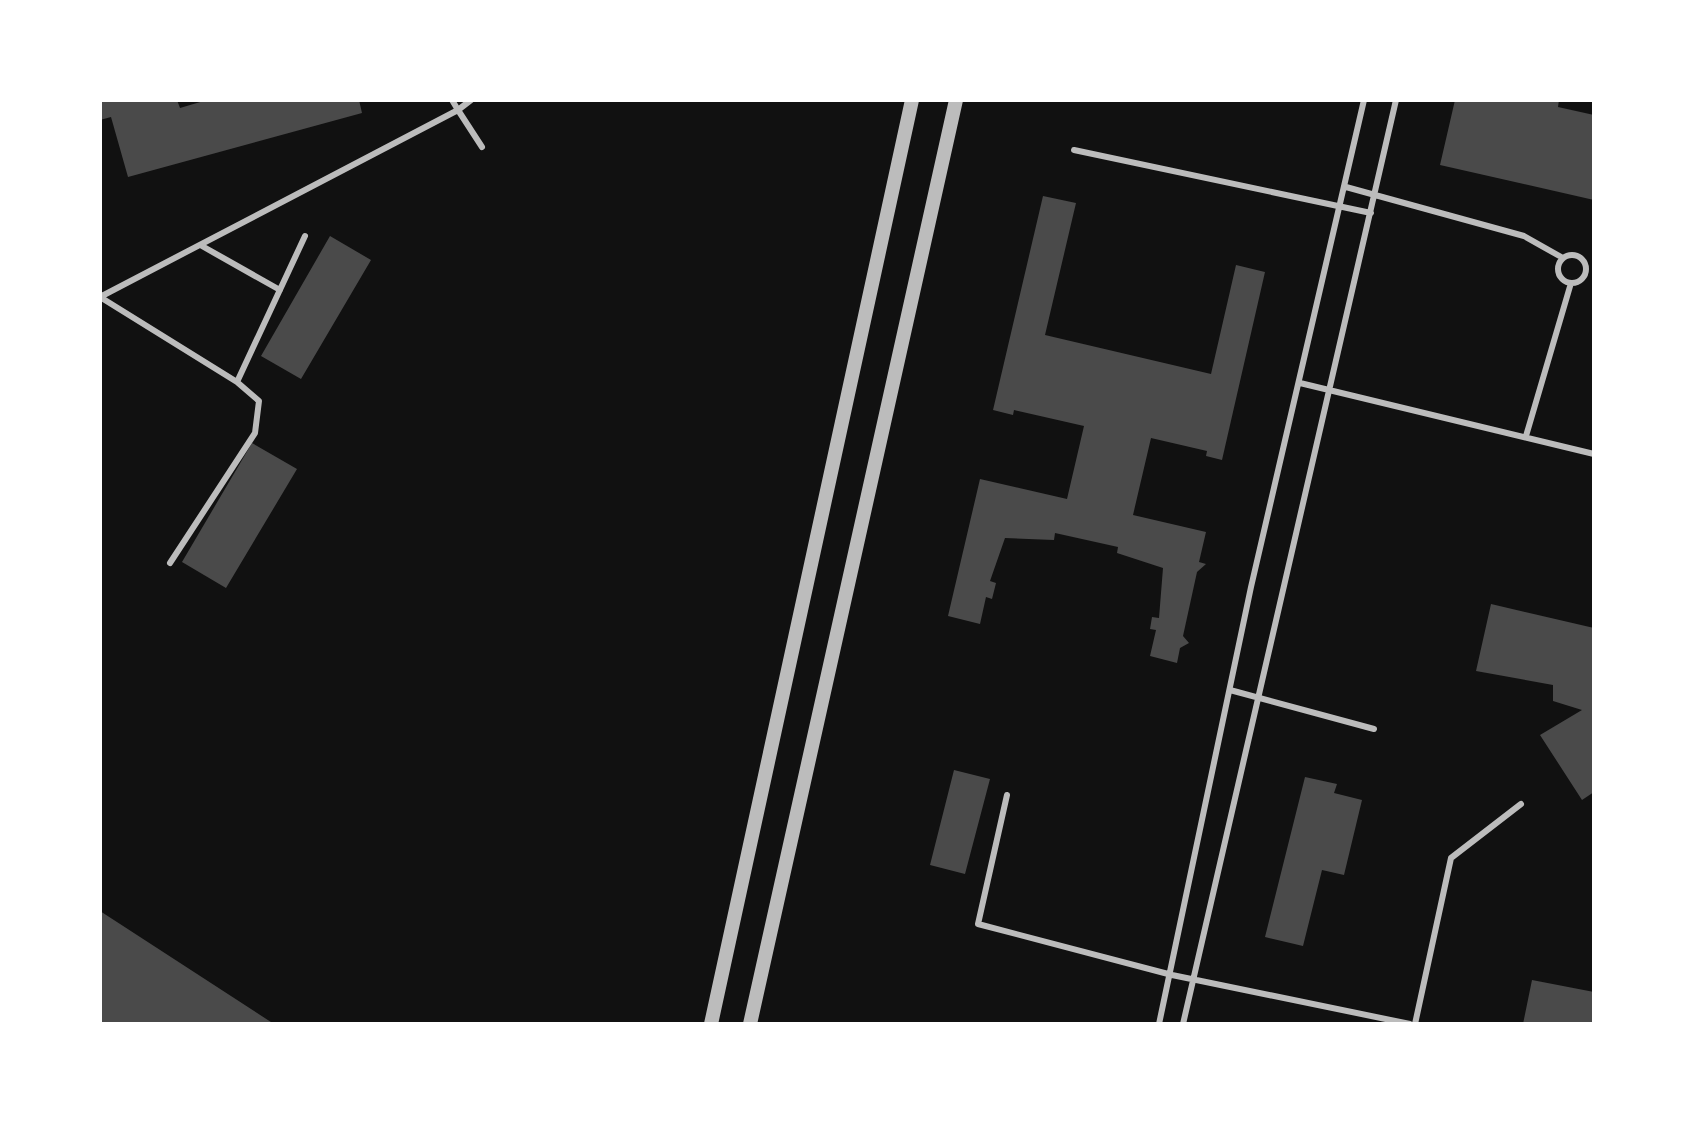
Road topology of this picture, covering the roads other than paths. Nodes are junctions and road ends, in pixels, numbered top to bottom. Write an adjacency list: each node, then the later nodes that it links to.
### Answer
1 (452, 100): 7 (lane)
2 (471, 100): 7 (lane)
3 (912, 100): 33 (street)
4 (956, 100): 34 (street)
5 (1364, 100): 10 (lane)
6 (1396, 100): 11 (lane)
7 (458, 110): 8 (lane); 15 (lane)
8 (482, 147)
9 (1074, 150): 12 (lane)
10 (1346, 187): 11 (lane); 12 (lane)
11 (1375, 194): 13 (lane); 16 (lane)
12 (1341, 207): 13 (lane); 21 (lane)
13 (1371, 213): 22 (lane)
14 (305, 236): 18 (lane)
15 (202, 246): 18 (lane); 19 (lane)
16 (1563, 258): 17 (lane); 17 (lane)
17 (1571, 283): 23 (lane)
18 (280, 290): 20 (lane)
19 (100, 297): 20 (lane)
20 (237, 382): 25 (lane)
21 (1300, 383): 22 (lane); 26 (lane)
22 (1331, 390): 23 (lane); 27 (lane)
23 (1526, 436): 24 (lane)
24 (1594, 454)
25 (170, 563)
26 (1230, 690): 27 (lane); 31 (lane)
27 (1259, 699): 28 (lane); 32 (lane)
28 (1374, 729)
29 (1007, 795): 31 (lane)
30 (1521, 804): 37 (lane)
31 (1172, 975): 32 (lane); 35 (lane)
32 (1193, 979): 36 (lane); 37 (lane)
33 (711, 1024)
34 (750, 1024)
35 (1159, 1024)
36 (1183, 1024)
37 (1413, 1024)

